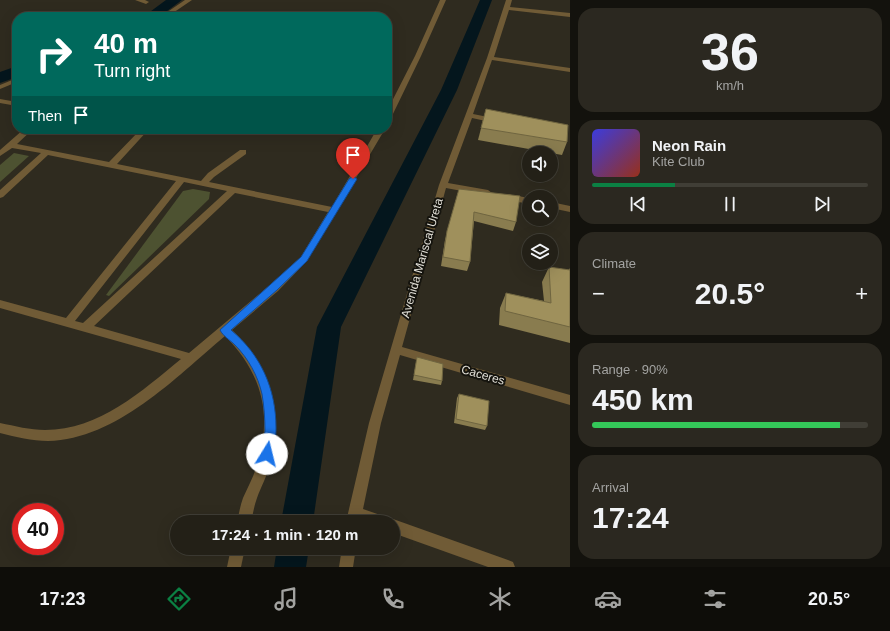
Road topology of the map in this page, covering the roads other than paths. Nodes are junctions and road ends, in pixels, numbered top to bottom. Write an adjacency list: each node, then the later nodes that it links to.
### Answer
1 (138, 0): 4 (street)
2 (189, 0): 6 (street)
3 (444, 0): 14 (street)
4 (146, 2)
5 (507, 4): 7 (street); 8 (street, Avenida Mariscal Ureta)
6 (171, 12)
7 (570, 15)
8 (490, 58): 9 (street); 15 (street, Avenida Mariscal Ureta)
9 (570, 70)
10 (12, 82): 11 (street)
11 (0, 87)
12 (0, 101): 13 (street)
13 (12, 103)
14 (392, 108)
15 (468, 115): 16 (street); 27 (street, Avenida Mariscal Ureta)
16 (500, 121)
17 (24, 134): 20 (street)
18 (139, 134): 24 (street)
19 (378, 134): 33 (street)
20 (11, 145): 21 (street); 23 (street)
21 (47, 152): 24 (street); 29 (street)
22 (243, 152): 26 (street)
23 (0, 154)
24 (112, 164): 25 (street)
25 (182, 179): 26 (street); 35 (street)
26 (204, 183): 28 (street)
27 (443, 185): 30 (street); 38 (street, Avenida Mariscal Ureta)
28 (234, 189): 33 (street); 36 (street)
29 (0, 195)
30 (522, 200)
31 (558, 206): 32 (street)
32 (570, 208)
33 (334, 210): 37 (street)
34 (0, 304): 35 (street)
35 (68, 323): 36 (street)
36 (85, 328): 39 (street)
37 (225, 330): 39 (street); 42 (street)
38 (397, 350): 40 (street, Caceres); 43 (street, Avenida Mariscal Ureta)
39 (192, 358): 41 (street)
40 (570, 400)
41 (0, 428)
42 (246, 515)
43 (354, 515)
44 (400, 528): 49 (street)
45 (237, 555): 47 (street)
46 (348, 555): 48 (street)
47 (234, 567)
48 (346, 567)
49 (508, 567)

